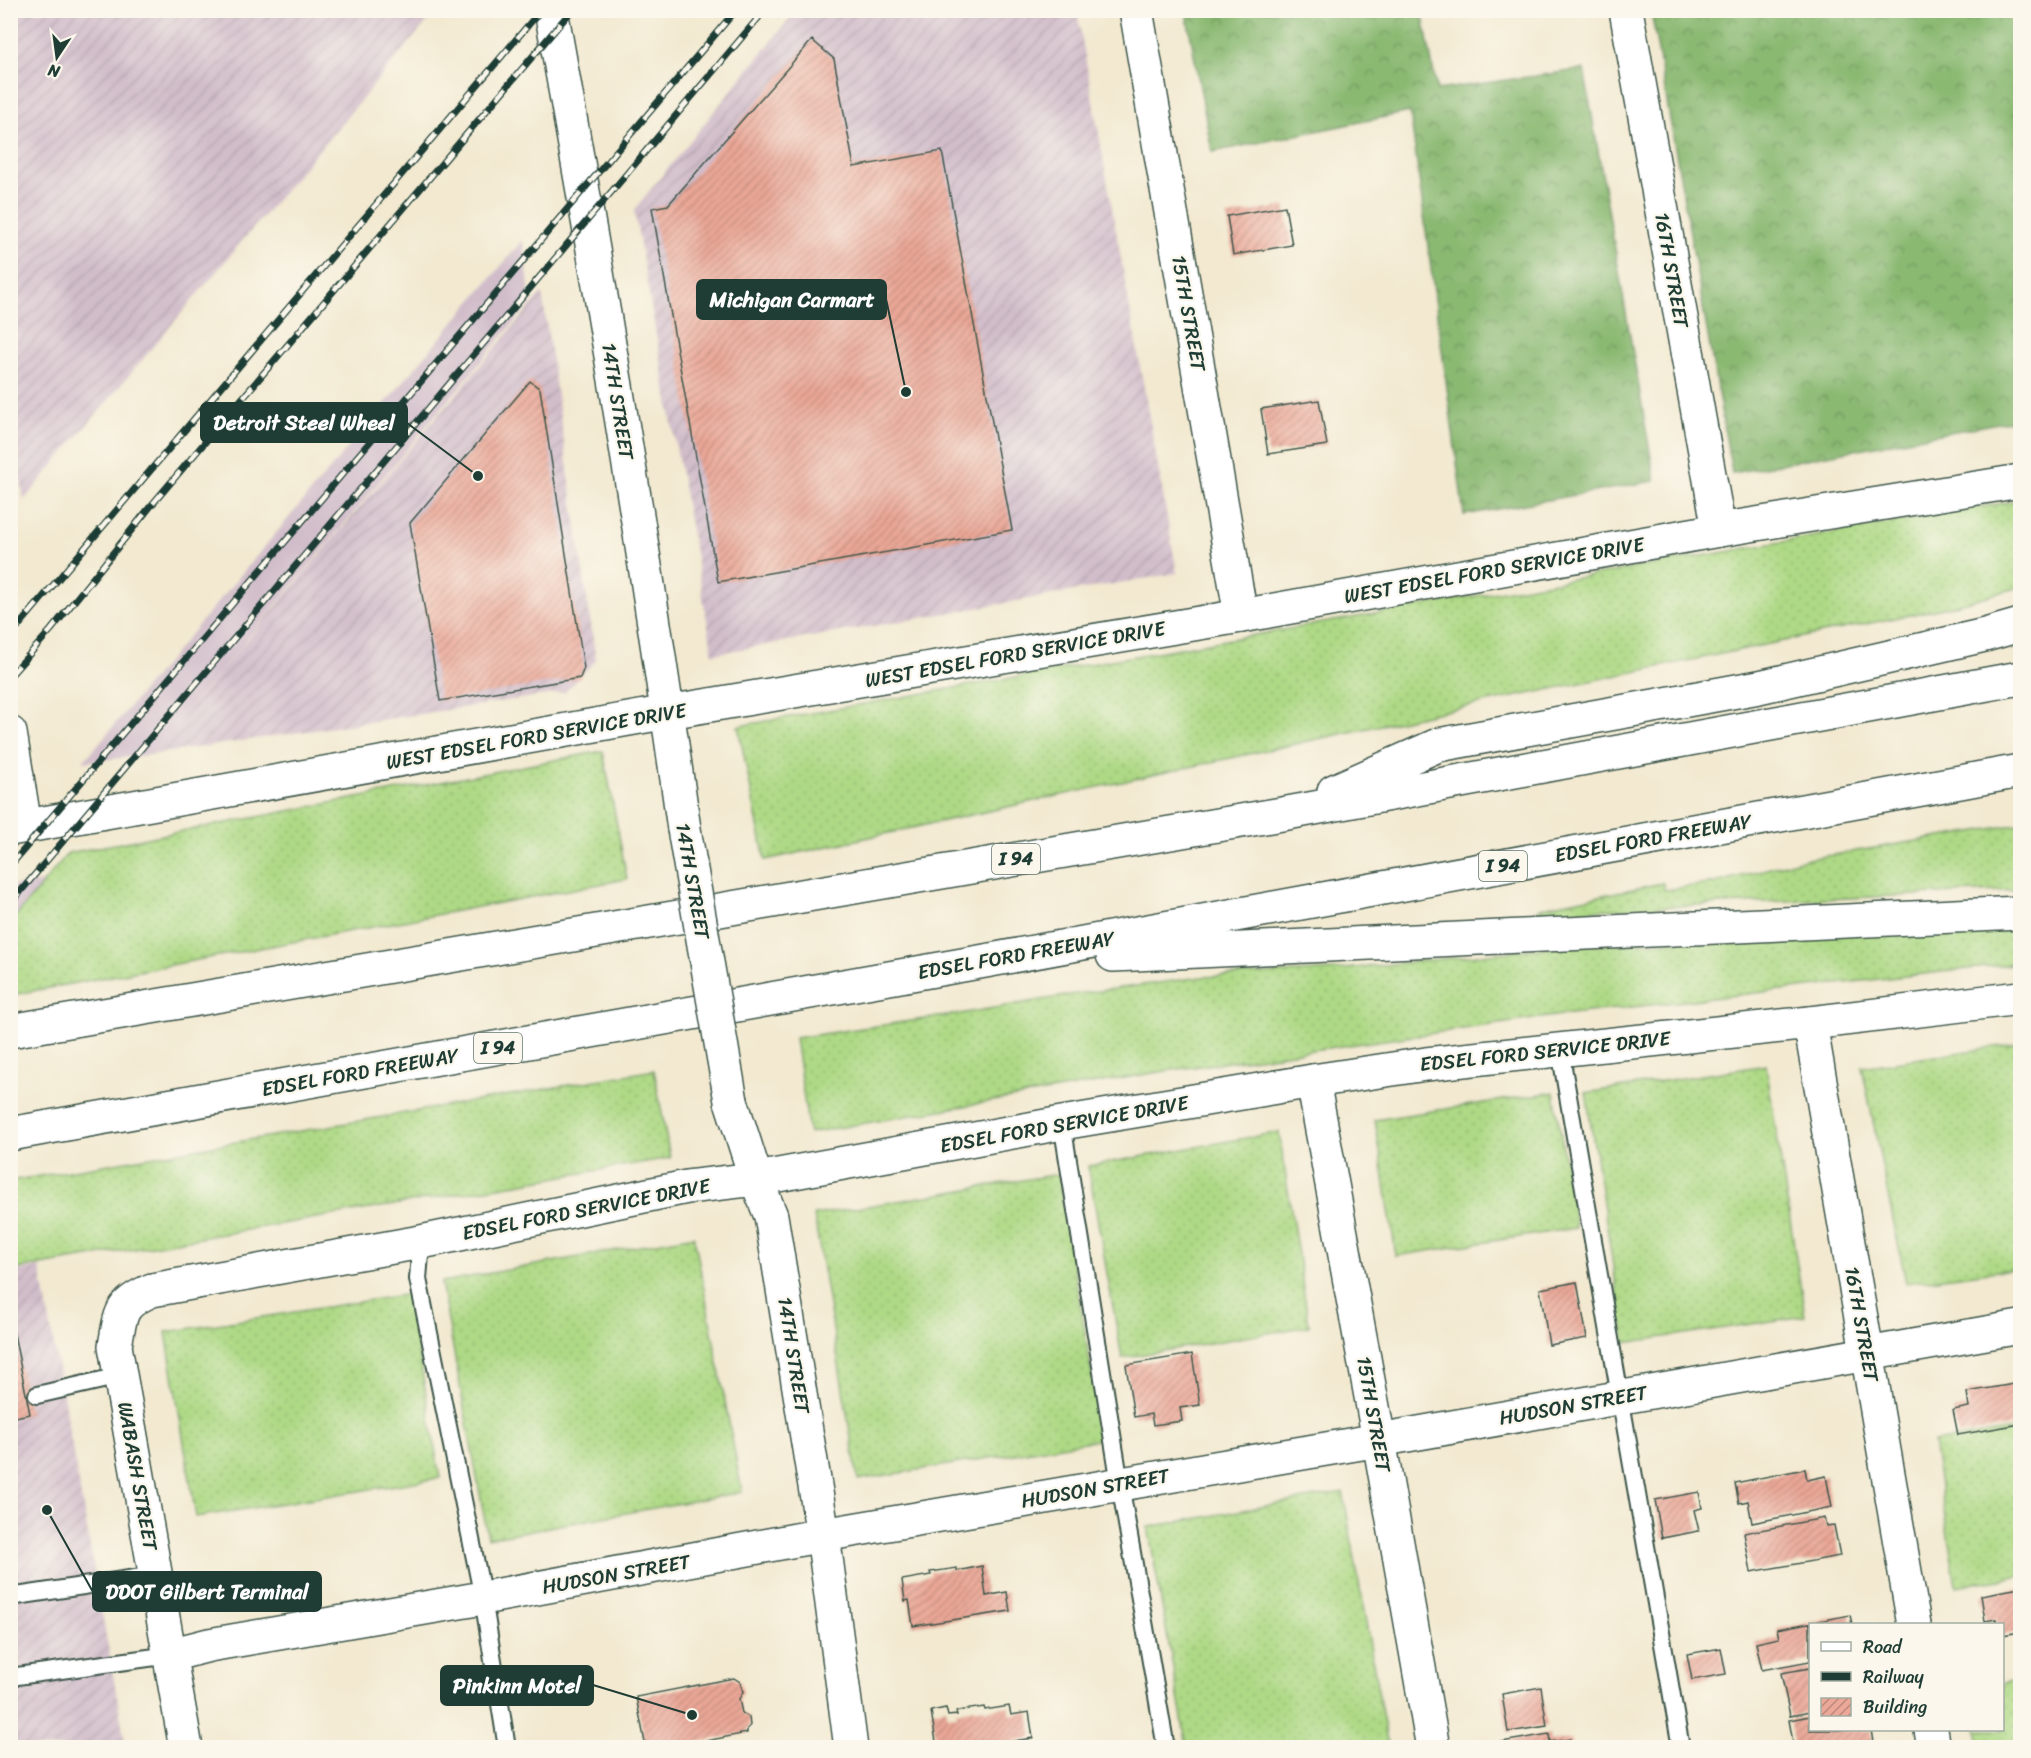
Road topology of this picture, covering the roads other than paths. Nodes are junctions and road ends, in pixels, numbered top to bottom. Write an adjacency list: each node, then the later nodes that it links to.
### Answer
1 (551, 10): 9 (main road, 14TH STREET)
2 (1136, 10): 6 (main road, 15TH STREET)
3 (1626, 10): 5 (main road, 16TH STREET)
4 (2020, 481): 5 (main road, WEST EDSEL FORD SERVICE DRIVE)
5 (1719, 530): 6 (main road, WEST EDSEL FORD SERVICE DRIVE)
6 (1241, 616): 9 (main road, WEST EDSEL FORD SERVICE DRIVE)
7 (2020, 626): 12 (main road)
8 (2020, 678): 12 (main road, I 94)
9 (668, 712): 13 (main road, WEST EDSEL FORD SERVICE DRIVE); 23 (main road, 14TH STREET, bridge)
10 (10, 733): 13 (main road)
11 (2020, 771): 15 (main road, EDSEL FORD FREEWAY / I 94)
12 (1282, 814): 18 (main road, I 94)
13 (18, 827)
14 (2020, 913): 15 (main road)
15 (985, 961): 22 (main road, EDSEL FORD FREEWAY / I 94)
16 (2020, 998): 17 (main road, EDSEL FORD SERVICE DRIVE)
17 (1810, 1023): 19 (main road, EDSEL FORD SERVICE DRIVE); 27 (main road, 16TH STREET)
18 (10, 1031)
19 (1560, 1050): 20 (main road, EDSEL FORD SERVICE DRIVE); 30 (lane)
20 (1313, 1081): 21 (main road, EDSEL FORD SERVICE DRIVE); 31 (main road, 15TH STREET)
21 (1062, 1124): 23 (main road, EDSEL FORD SERVICE DRIVE); 32 (lane)
22 (10, 1134)
23 (756, 1179): 24 (main road, EDSEL FORD SERVICE DRIVE); 33 (main road, 14TH STREET)
24 (421, 1242): 25 (main road, EDSEL FORD SERVICE DRIVE); 36 (lane)
25 (122, 1311): 28 (main road, WABASH STREET)
26 (2020, 1327): 27 (main road, HUDSON STREET)
27 (1868, 1353): 30 (main road, HUDSON STREET); 37 (main road, 16TH STREET)
28 (120, 1376): 29 (lane); 34 (main road, WABASH STREET)
29 (37, 1395)
30 (1619, 1397): 31 (main road, HUDSON STREET); 46 (lane)
31 (1380, 1440): 32 (main road, HUDSON STREET); 45 (main road, 15TH STREET)
32 (1120, 1484): 33 (main road, HUDSON STREET); 44 (lane)
33 (823, 1535): 36 (main road, HUDSON STREET); 43 (main road, 14TH STREET)
34 (156, 1575): 35 (lane); 38 (main road, WABASH STREET)
35 (10, 1597)
36 (483, 1598): 38 (main road, HUDSON STREET); 42 (lane)
37 (1914, 1623)
38 (170, 1655): 39 (lane); 41 (main road, WABASH STREET)
39 (10, 1677)
40 (1931, 1731): 47 (main road)
41 (186, 1748)
42 (507, 1748)
43 (851, 1748)
44 (1166, 1748)
45 (1433, 1748)
46 (1681, 1748)
47 (1934, 1748)

